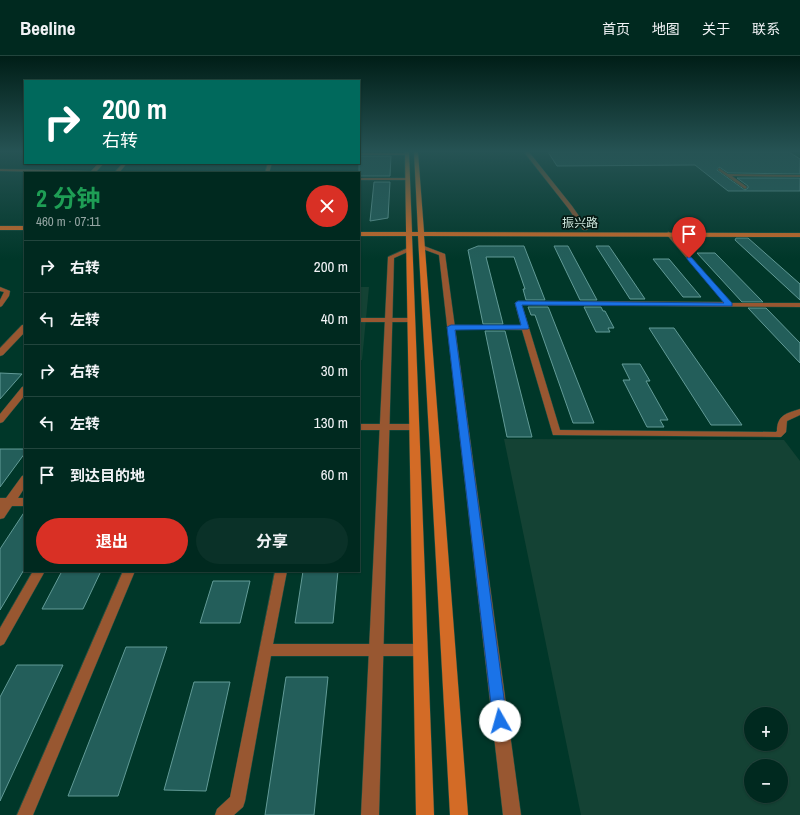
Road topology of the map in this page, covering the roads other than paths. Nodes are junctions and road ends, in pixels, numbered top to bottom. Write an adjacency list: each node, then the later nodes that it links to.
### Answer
1 (409, 187): 9 (main road)
2 (412, 187): 9 (main road)
3 (554, 187): 7 (street)
4 (0, 228): 5 (main road)
5 (24, 228)
6 (360, 229): 9 (main road, 振兴路)
7 (585, 229): 8 (main road, 振兴路); 9 (main road, 振兴路)
8 (800, 230)
9 (415, 231): 12 (main road, 振兴路); 13 (main road, 振兴路); 15 (main road); 16 (main road)
10 (0, 233): 11 (main road)
11 (24, 233)
12 (360, 234)
13 (669, 234): 14 (main road, 振兴路); 19 (lane)
14 (800, 235)
15 (422, 246): 24 (street); 49 (main road)
16 (410, 249): 22 (street); 23 (main road)
17 (0, 289): 18 (lane)
18 (0, 305)
19 (730, 305): 20 (lane); 26 (lane)
20 (800, 305)
21 (360, 320): 22 (lane)
22 (389, 320): 23 (lane); 32 (street)
23 (412, 320): 33 (main road)
24 (451, 327): 26 (lane); 50 (street)
25 (24, 328): 27 (street)
26 (525, 328): 29 (lane)
27 (0, 353)
28 (24, 391): 30 (lane)
29 (800, 412)
30 (0, 420)
31 (360, 427): 32 (lane)
32 (385, 427): 33 (lane); 43 (street)
33 (414, 427): 44 (main road)
34 (24, 480): 35 (lane)
35 (5, 502): 36 (lane); 37 (lane)
36 (24, 502)
37 (0, 515)
38 (38, 572): 41 (lane)
39 (129, 572): 45 (lane)
40 (281, 572): 42 (lane)
41 (0, 640)
42 (266, 650): 43 (lane); 46 (lane)
43 (377, 650): 44 (lane); 47 (street)
44 (420, 650): 48 (main road)
45 (25, 815)
46 (223, 815)
47 (370, 815)
48 (425, 815)
49 (459, 815)
50 (512, 815)

